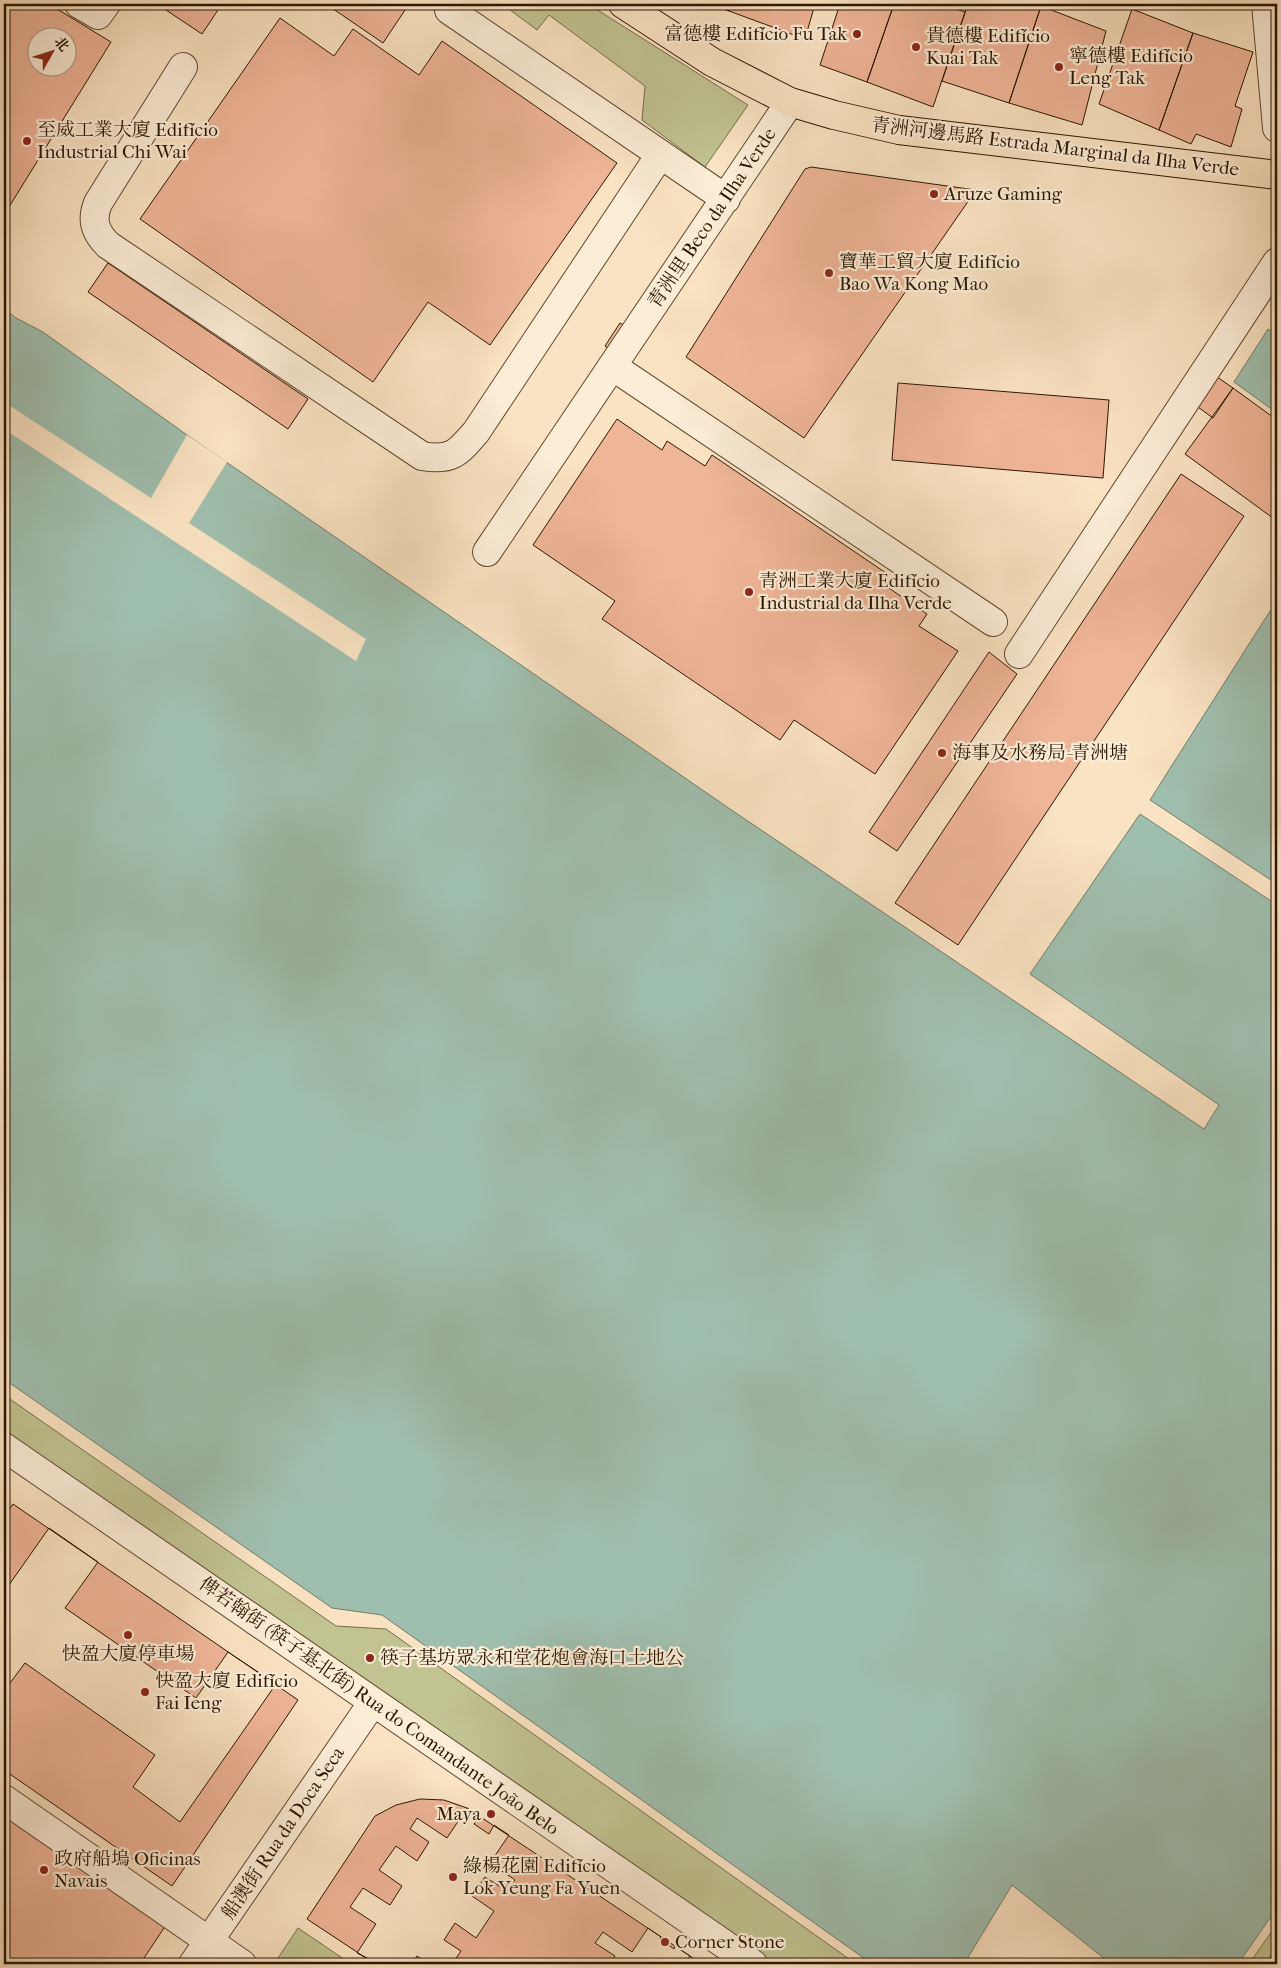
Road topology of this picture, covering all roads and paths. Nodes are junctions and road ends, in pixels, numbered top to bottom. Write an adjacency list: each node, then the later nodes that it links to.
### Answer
1 (623, 4): 5 (main road, 青洲河邊馬路 Estrada Marginal da Ilha Verde)
2 (1266, 4): 6 (street)
3 (449, 10): 7 (street)
4 (183, 67): 7 (street)
5 (790, 102): 8 (main road, 青洲河邊馬路 Estrada Marginal da Ilha Verde); 9 (street, 青洲里 Beco da Ilha Verde)
6 (1277, 128)
7 (660, 155): 9 (street)
8 (1277, 174)
9 (726, 198): 11 (street, 青洲里 Beco da Ilha Verde)
10 (1277, 262): 14 (street)
11 (612, 366): 12 (street, 青洲里 Beco da Ilha Verde); 13 (street)
12 (487, 552)
13 (993, 622)
14 (1019, 654)
15 (4, 1447): 17 (street, 俾若翰街 (筷子基北街) Rua do Comandante João Belo)
16 (4, 1466): 17 (street)
17 (36, 1469): 18 (street, 俾若翰街 (筷子基北街) Rua do Comandante João Belo)
18 (373, 1702): 20 (street, 船澳街 Rua da Doca Seca); 24 (street, 俾若翰街 (筷子基北街) Rua do Comandante João Belo)
19 (4, 1799): 20 (street)
20 (209, 1941): 22 (street, 船澳街 Rua da Doca Seca); 23 (street)
21 (1277, 1949): 25 (path)
22 (193, 1964)
23 (242, 1964)
24 (754, 1964)
25 (1267, 1964)

